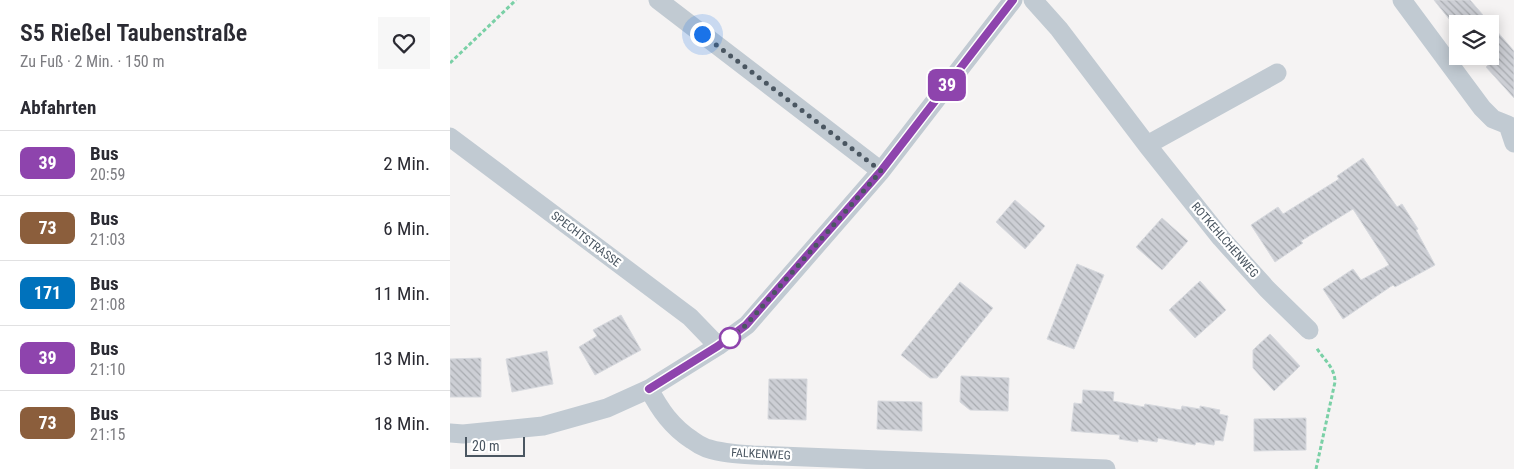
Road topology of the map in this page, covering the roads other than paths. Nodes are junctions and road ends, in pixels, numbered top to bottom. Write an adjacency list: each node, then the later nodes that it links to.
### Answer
1 (658, 0): 10 (street)
2 (1013, 0): 10 (street)
3 (1033, 0): 9 (street, ROTKEHLCHENWEG)
4 (1402, 0): 6 (street)
5 (1278, 73): 9 (street)
6 (1511, 125): 8 (street)
7 (450, 137): 12 (street, SPECHTSTRASSE)
8 (1514, 143)
9 (1147, 146): 11 (street, ROTKEHLCHENWEG)
10 (881, 171): 12 (street)
11 (1309, 330)
12 (718, 346): 13 (street)
13 (649, 389): 14 (street); 15 (street, FALKENWEG)
14 (450, 433)
15 (1106, 469)

